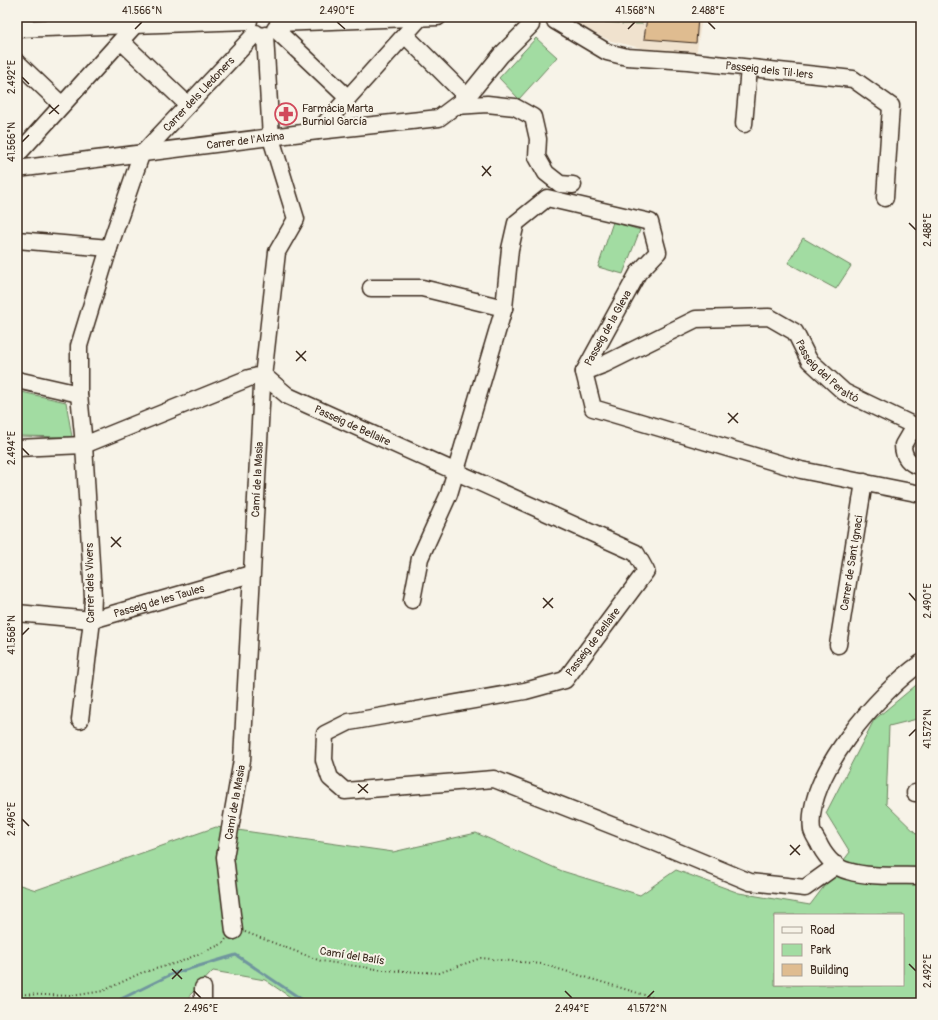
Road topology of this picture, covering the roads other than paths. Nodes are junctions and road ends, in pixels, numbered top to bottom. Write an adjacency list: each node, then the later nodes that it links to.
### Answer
1 (438, 17): 2 (street)
2 (420, 18): 5 (street); 8 (street)
3 (556, 19): 4 (street); 11 (street, Passeig dels Til·lers)
4 (528, 21): 13 (street, Carrer de l'Alzina)
5 (264, 25): 6 (street); 12 (street); 14 (street, Carrer dels Lledoners); 18 (street, Camí de la Masia)
6 (134, 26): 7 (street); 9 (street)
7 (17, 30)
8 (405, 35): 12 (street); 13 (street)
9 (121, 41): 14 (street); 15 (street)
10 (17, 62): 15 (street)
11 (749, 68): 16 (street); 23 (street, Passeig dels Til·lers)
12 (348, 98): 17 (street)
13 (461, 102): 17 (street, Carrer de l'Alzina); 22 (street)
14 (188, 105): 20 (street, Carrer dels Lledoners)
15 (62, 106): 19 (street)
16 (744, 124)
17 (318, 131): 18 (street, Carrer de l'Alzina)
18 (271, 138): 20 (street, Carrer de l'Alzina); 29 (street, Camí de la Masia)
19 (17, 155)
20 (141, 155): 21 (street, Carrer de l'Alzina); 25 (street, Carrer dels Vivers)
21 (17, 169)
22 (573, 185)
23 (885, 198)
24 (17, 240): 25 (street)
25 (109, 248): 31 (street, Carrer dels Vivers)
26 (372, 288): 27 (street)
27 (504, 308): 28 (street, Passeig de la Gleva); 36 (street, Passeig de la Gleva)
28 (584, 372): 32 (street, Passeig del Peraltó); 37 (street, Passeig de la Gleva)
29 (263, 375): 33 (street); 36 (street, Passeig de Bellaire); 39 (street, Camí de la Masia)
30 (17, 380): 31 (street)
31 (79, 394): 33 (street, Carrer dels Vivers)
32 (921, 429): 35 (street)
33 (84, 445): 34 (street); 42 (street, Carrer dels Vivers)
34 (17, 448)
35 (916, 464): 38 (street)
36 (456, 472): 40 (street, Passeig de la Gleva); 46 (street, Passeig de Bellaire)
37 (864, 482): 38 (street, Passeig de la Gleva); 43 (street, Carrer de Sant Ignaci)
38 (916, 492)
39 (251, 574): 42 (street, Passeig de les Taules); 48 (street, Camí de la Masia)
40 (412, 600)
41 (17, 613): 42 (street, Passeig de les Taules)
42 (92, 620): 45 (street, Carrer dels Vivers)
43 (838, 645)
44 (921, 663): 46 (street)
45 (80, 720)
46 (838, 865): 47 (street)
47 (921, 876)
48 (234, 931)

